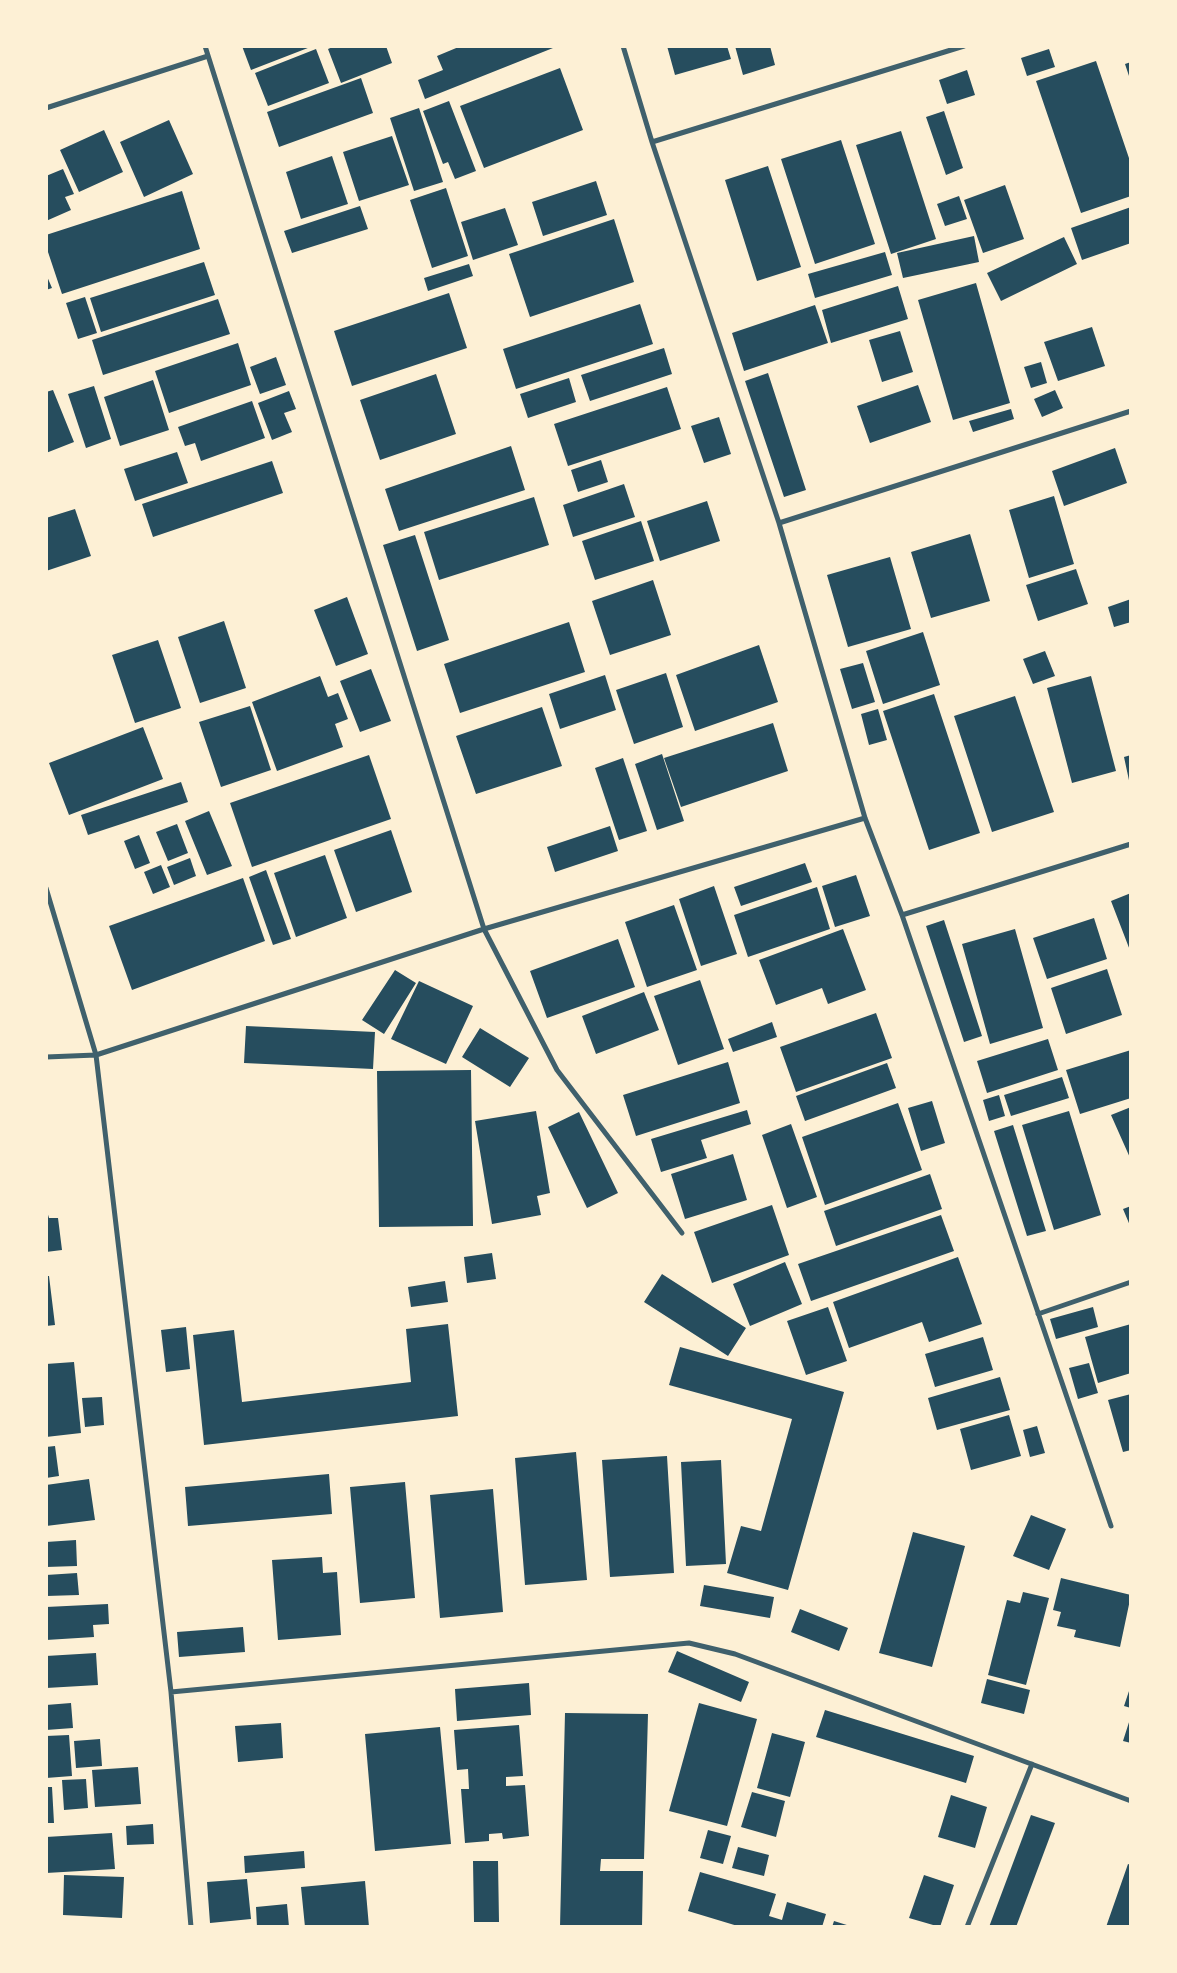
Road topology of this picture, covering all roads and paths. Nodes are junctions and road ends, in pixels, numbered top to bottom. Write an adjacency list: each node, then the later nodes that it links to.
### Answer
1 (205, 46): 4 (street)
2 (623, 46): 6 (street)
3 (964, 46): 6 (street)
4 (208, 56): 5 (street); 13 (street)
5 (46, 108)
6 (652, 142): 8 (street)
7 (1131, 411): 8 (street)
8 (779, 523): 9 (street)
9 (865, 818): 12 (street); 13 (street)
10 (1131, 844): 12 (street)
11 (46, 888): 14 (street)
12 (902, 915): 18 (street)
13 (484, 929): 14 (street); 16 (street)
14 (96, 1055): 15 (street); 20 (street)
15 (46, 1057)
16 (682, 1233)
17 (1131, 1282): 18 (street)
18 (1038, 1314): 19 (street)
19 (1111, 1526)
20 (171, 1692): 21 (street); 23 (street)
21 (1032, 1764): 22 (street); 24 (street)
22 (1131, 1800)
23 (191, 1927)
24 (967, 1927)

